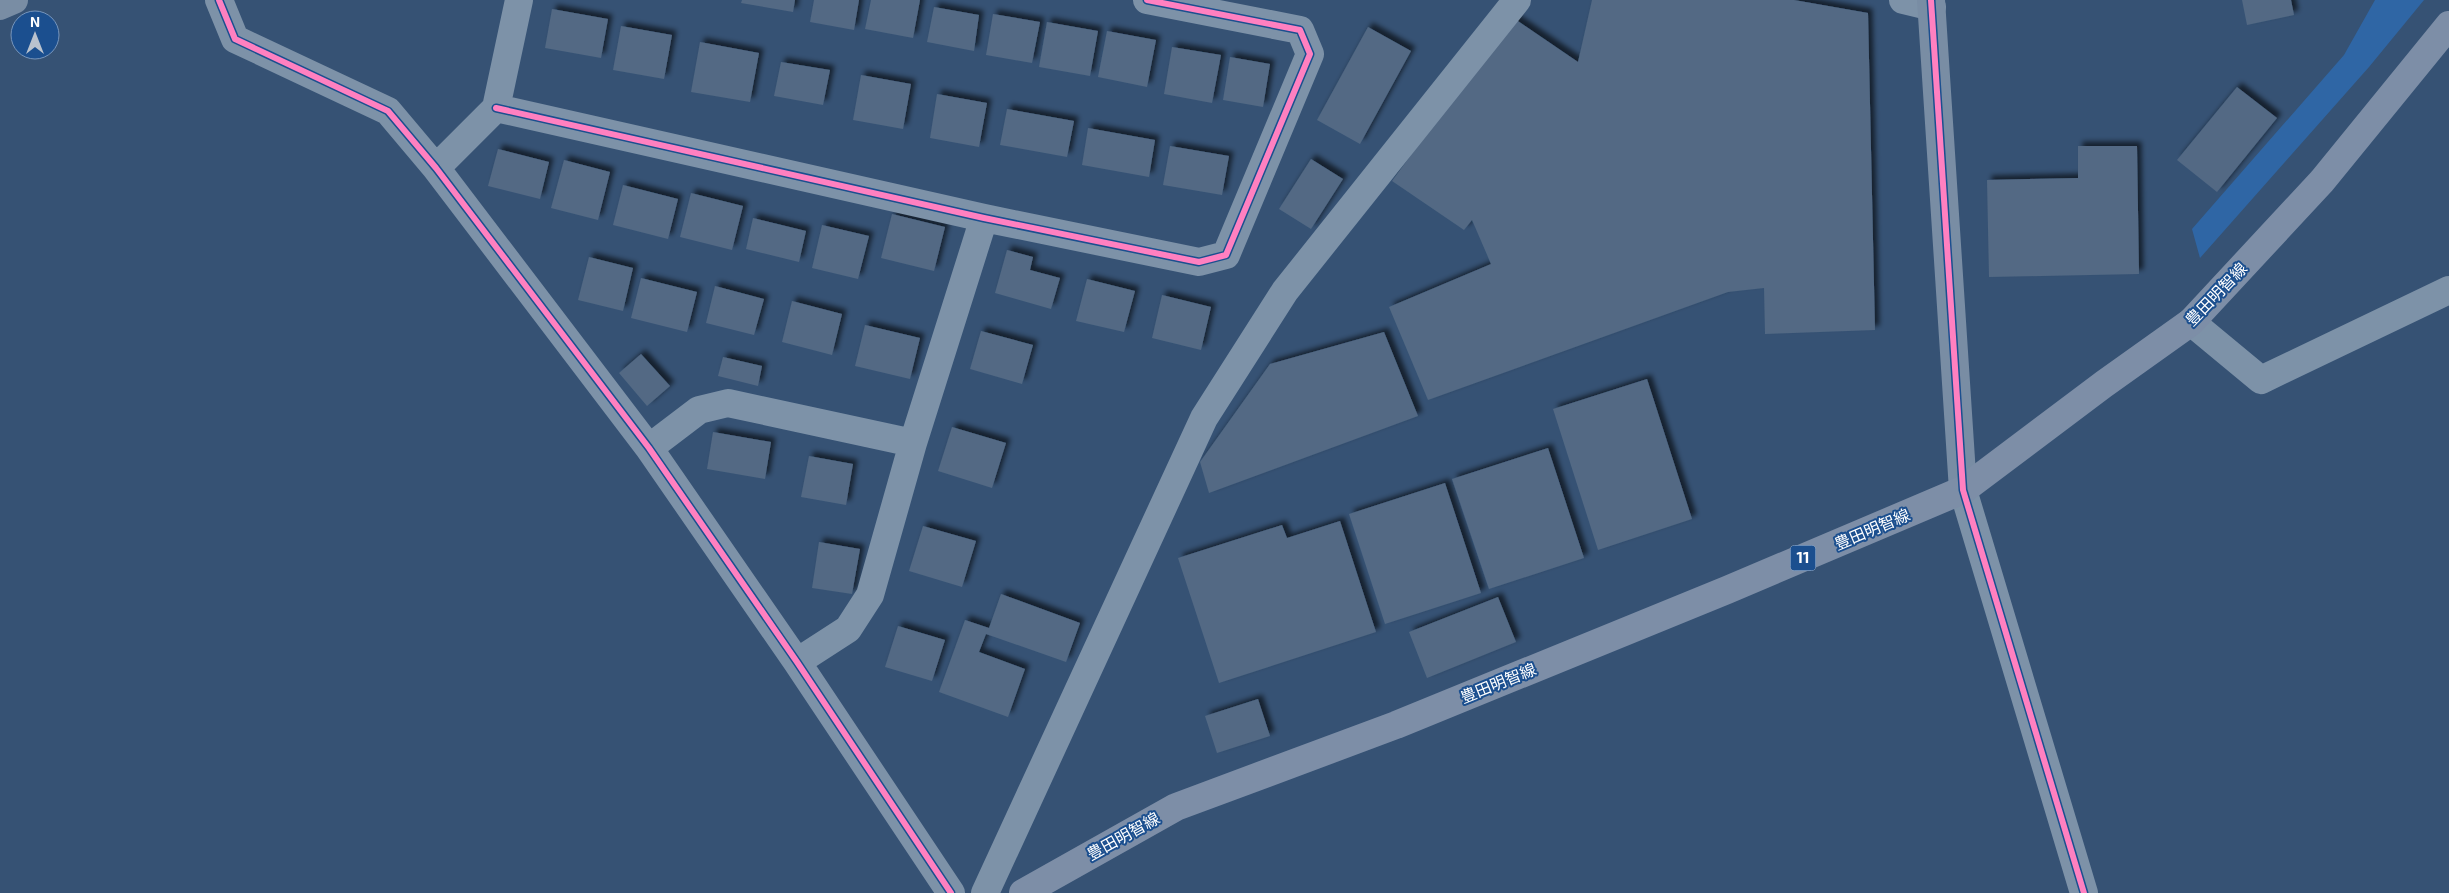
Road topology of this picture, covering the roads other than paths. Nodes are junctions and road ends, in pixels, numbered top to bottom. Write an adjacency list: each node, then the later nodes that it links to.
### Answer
1 (14, 0): 8 (street)
2 (219, 0): 11 (street)
3 (519, 0): 10 (street)
4 (1147, 0): 12 (street)
5 (1517, 0): 20 (street)
6 (1903, 0): 7 (street)
7 (1932, 4): 17 (street)
8 (0, 6)
9 (2449, 26): 14 (main road, 豊田明智線 / 11)
10 (496, 108): 11 (street); 12 (street)
11 (436, 168): 16 (street)
12 (984, 218): 15 (street)
13 (2449, 290): 14 (street)
14 (2191, 322): 17 (main road, 豊田明智線 / 11)
15 (913, 443): 16 (street); 18 (street)
16 (650, 448): 18 (street)
17 (1963, 490): 21 (main road, 豊田明智線 / 11); 22 (street)
18 (797, 662): 19 (street)
19 (951, 893)
20 (984, 893)
21 (1023, 893)
22 (2084, 893)

